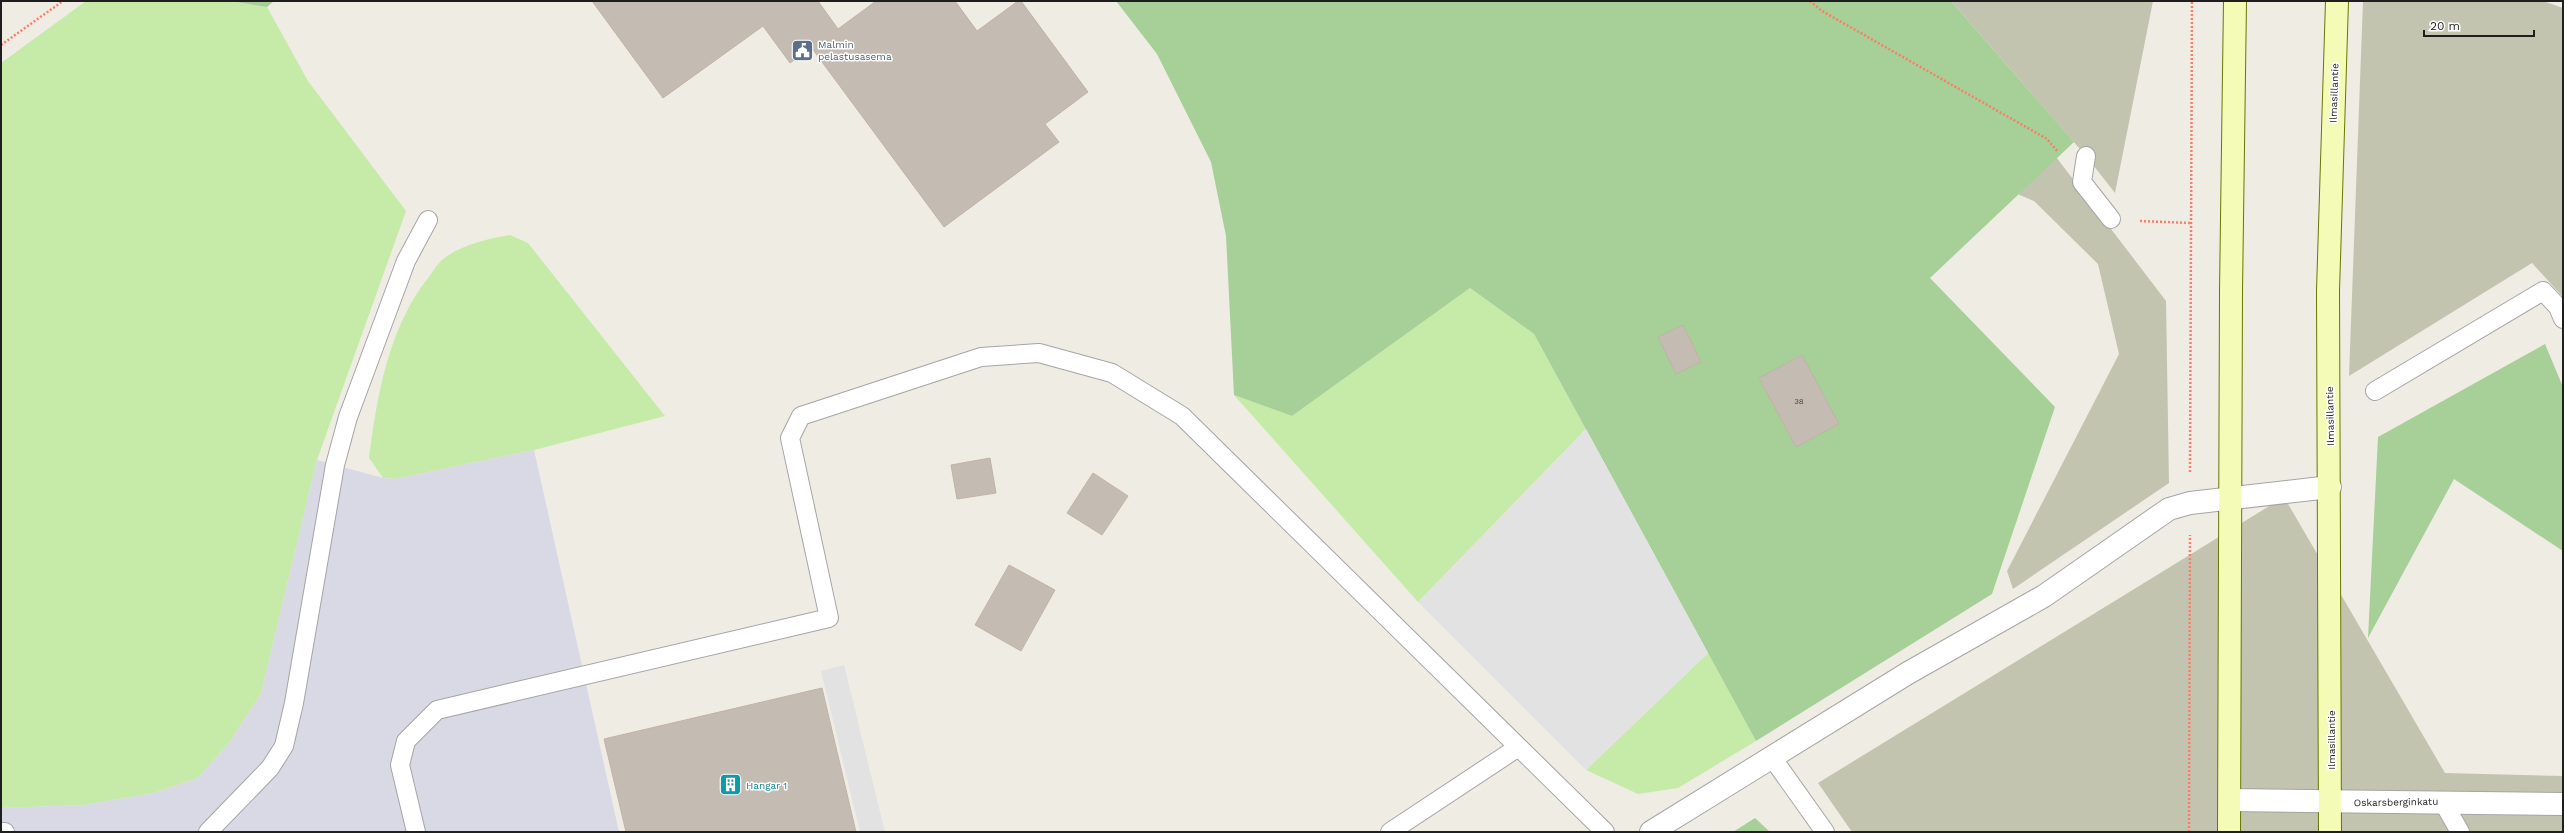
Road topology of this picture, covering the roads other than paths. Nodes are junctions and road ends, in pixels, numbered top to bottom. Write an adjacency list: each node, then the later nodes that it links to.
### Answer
1 (2235, 1): 9 (main road)
2 (2337, 1): 8 (main road, Ilmasillantie)
3 (2086, 156): 4 (lane)
4 (2111, 219)
5 (428, 220): 18 (lane)
6 (2563, 319): 7 (lane)
7 (2375, 391)
8 (2330, 487): 9 (street); 14 (main road, Ilmasillantie)
9 (2230, 498): 11 (street); 12 (main road)
10 (1517, 748): 19 (lane); 20 (lane); 21 (lane)
11 (1771, 756): 22 (street); 23 (lane)
12 (2230, 800): 14 (street, Oskarsberginkatu); 24 (main road)
13 (2443, 802): 14 (street, Oskarsberginkatu); 15 (street, Oskarsberginkatu); 26 (lane)
14 (2331, 803): 25 (main road, Ilmasillantie)
15 (2563, 804)
16 (1, 832): 17 (lane)
17 (5, 832)
18 (208, 832)
19 (416, 832)
20 (1390, 832)
21 (1605, 832)
22 (1651, 832)
23 (1825, 832)
24 (2229, 832)
25 (2330, 832)
26 (2460, 832)

